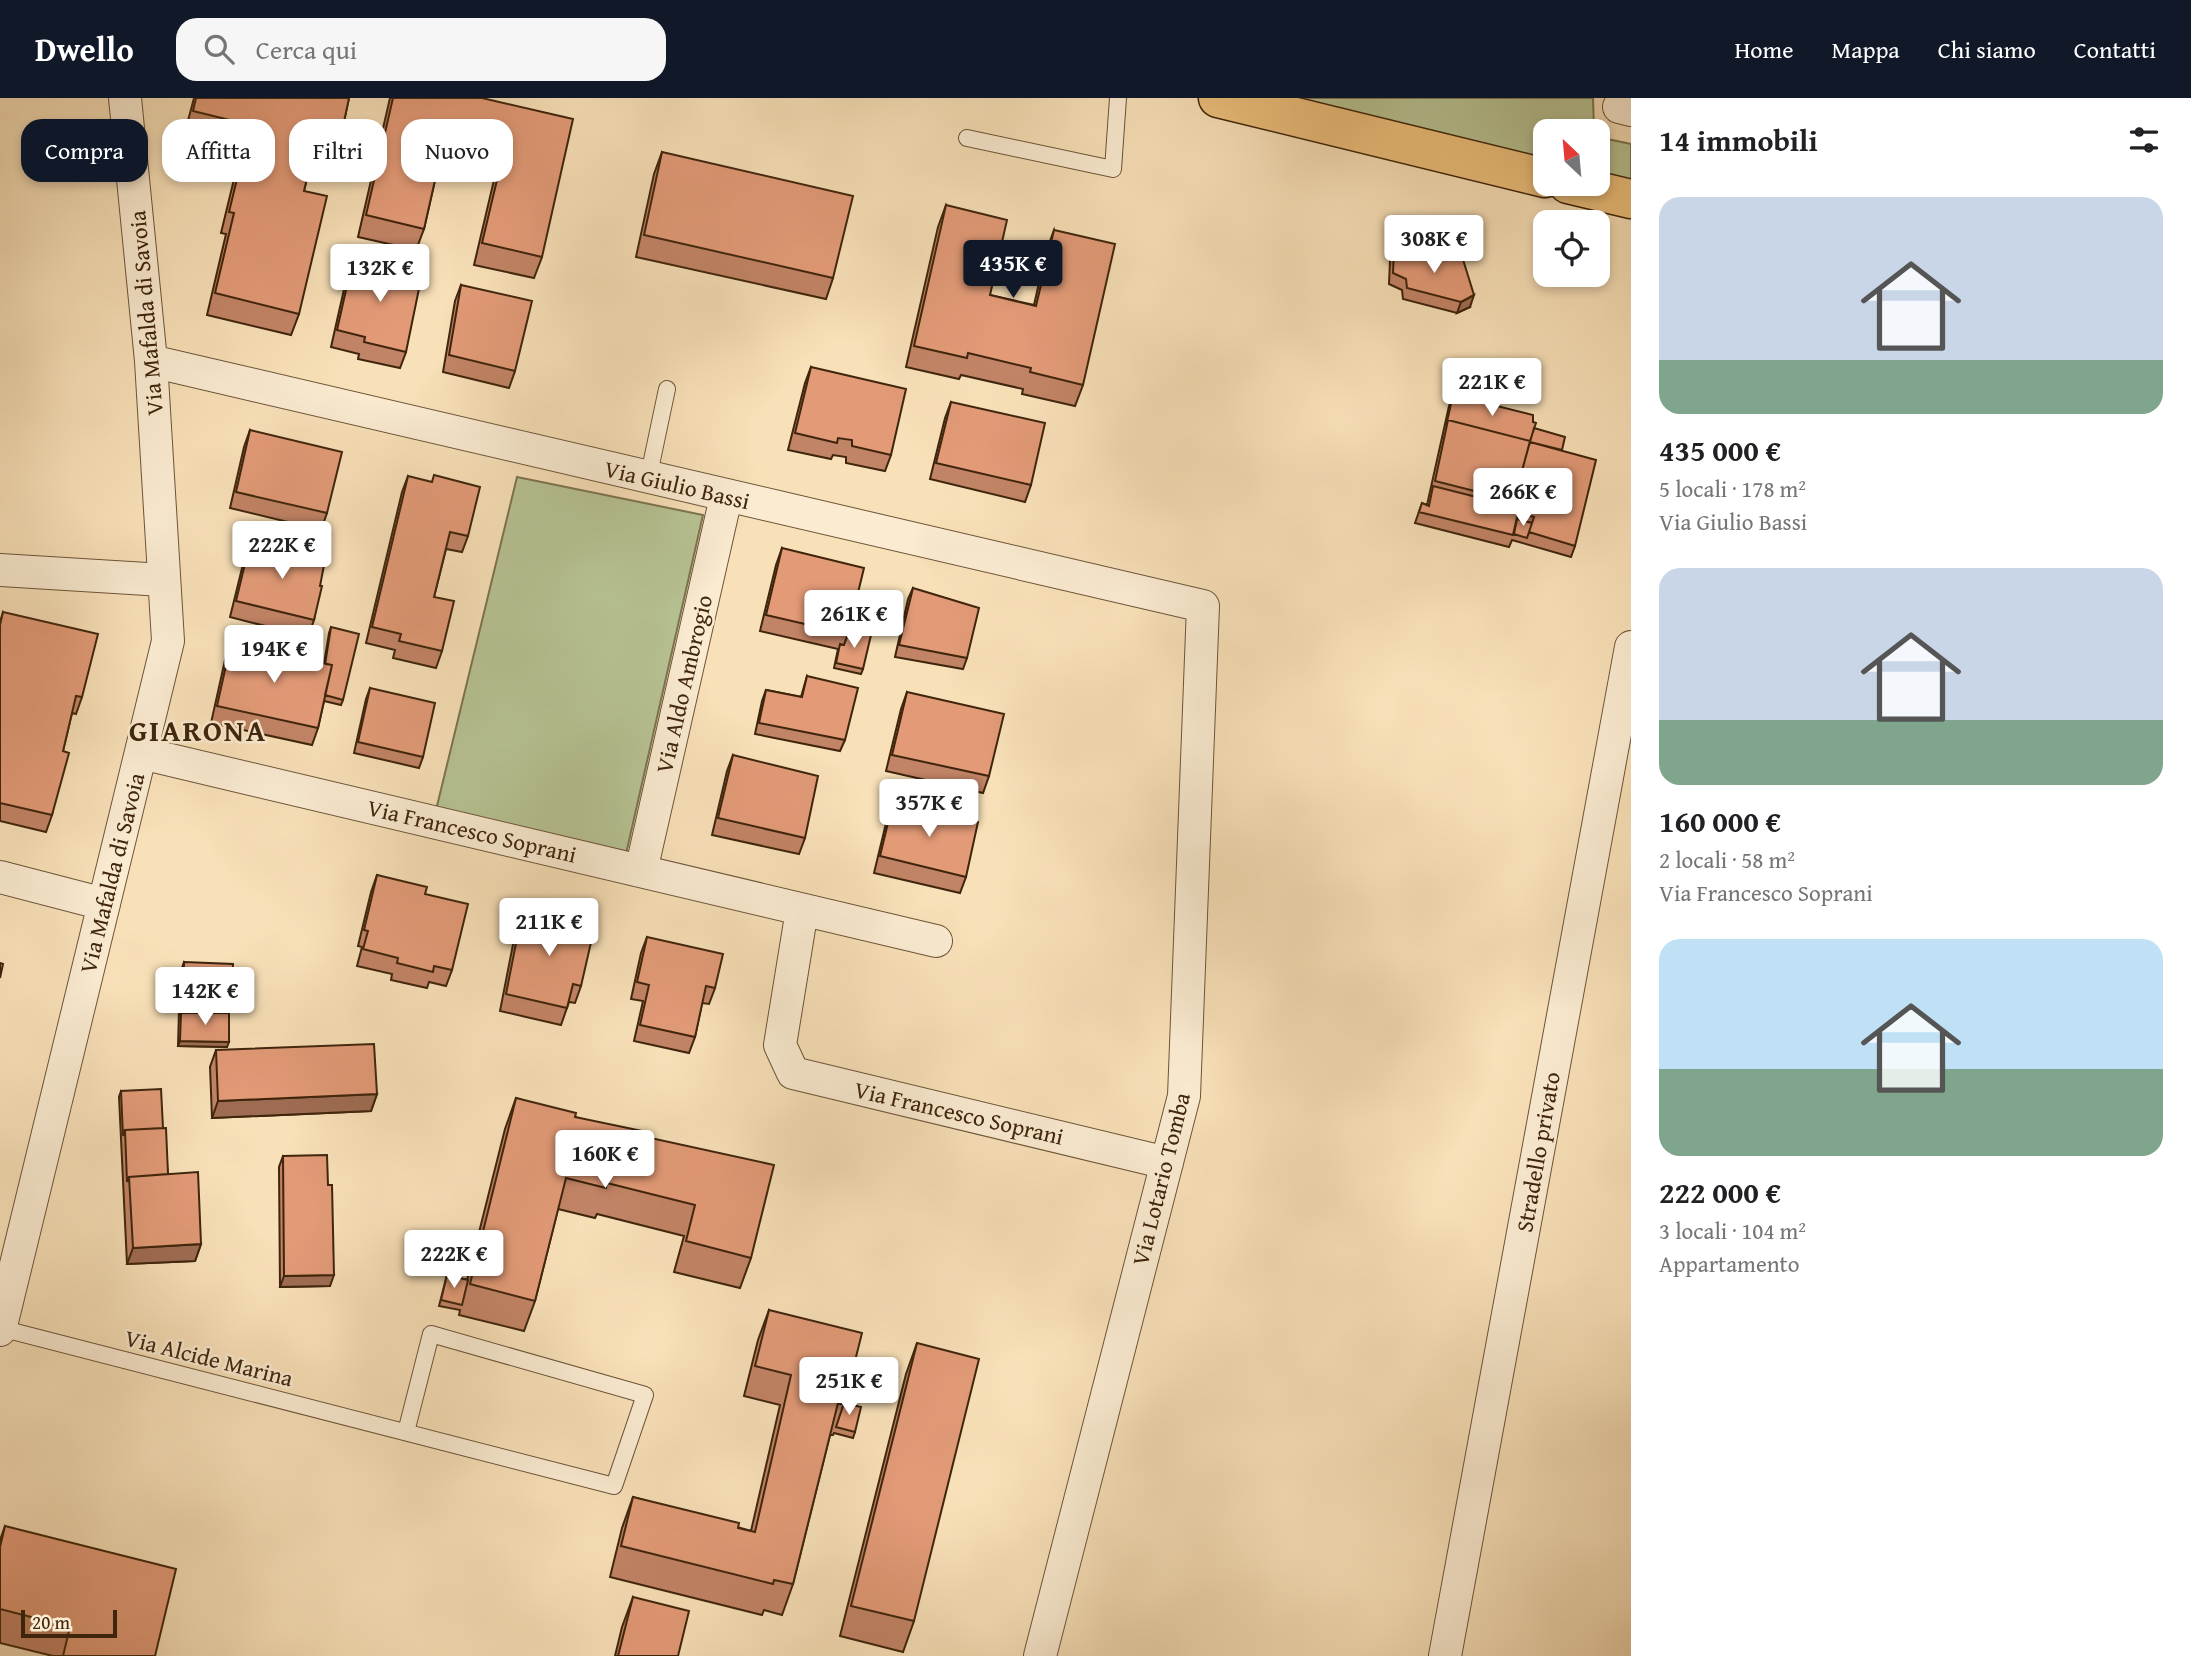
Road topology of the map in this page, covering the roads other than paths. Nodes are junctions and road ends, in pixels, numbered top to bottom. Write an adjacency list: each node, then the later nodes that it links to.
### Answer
1 (1118, 98): 4 (lane)
2 (1218, 98): 5 (main road)
3 (129, 104): 8 (street, Via Mafalda di Savoia)
4 (967, 138)
5 (1533, 175)
6 (1610, 194): 7 (main road)
7 (1631, 199)
8 (151, 361): 10 (street, Via Giulio Bassi); 13 (street, Via Mafalda di Savoia)
9 (667, 389): 10 (lane)
10 (648, 479): 11 (street, Via Giulio Bassi)
11 (726, 497): 14 (street, Via Giulio Bassi); 17 (street, Via Aldo Ambrogio)
12 (0, 570): 13 (street)
13 (163, 580): 16 (street, Via Mafalda di Savoia)
14 (1203, 606): 22 (street, Via Lotario Tomba)
15 (1631, 647): 26 (street, Stradello privato)
16 (141, 753): 17 (street, Via Francesco Soprani); 19 (street, Via Mafalda di Savoia)
17 (641, 871): 20 (street, Via Francesco Soprani)
18 (0, 877): 19 (street)
19 (104, 904): 23 (street, Via Mafalda di Savoia)
20 (802, 910): 21 (street, Via Francesco Soprani); 22 (street, Via Francesco Soprani)
21 (936, 941)
22 (1167, 1163): 25 (street, Via Lotario Tomba)
23 (0, 1329): 24 (lane, Via Alcide Marina)
24 (406, 1432): 24 (lane, Via Alcide Marina)
25 (1040, 1656)
26 (1445, 1656)

